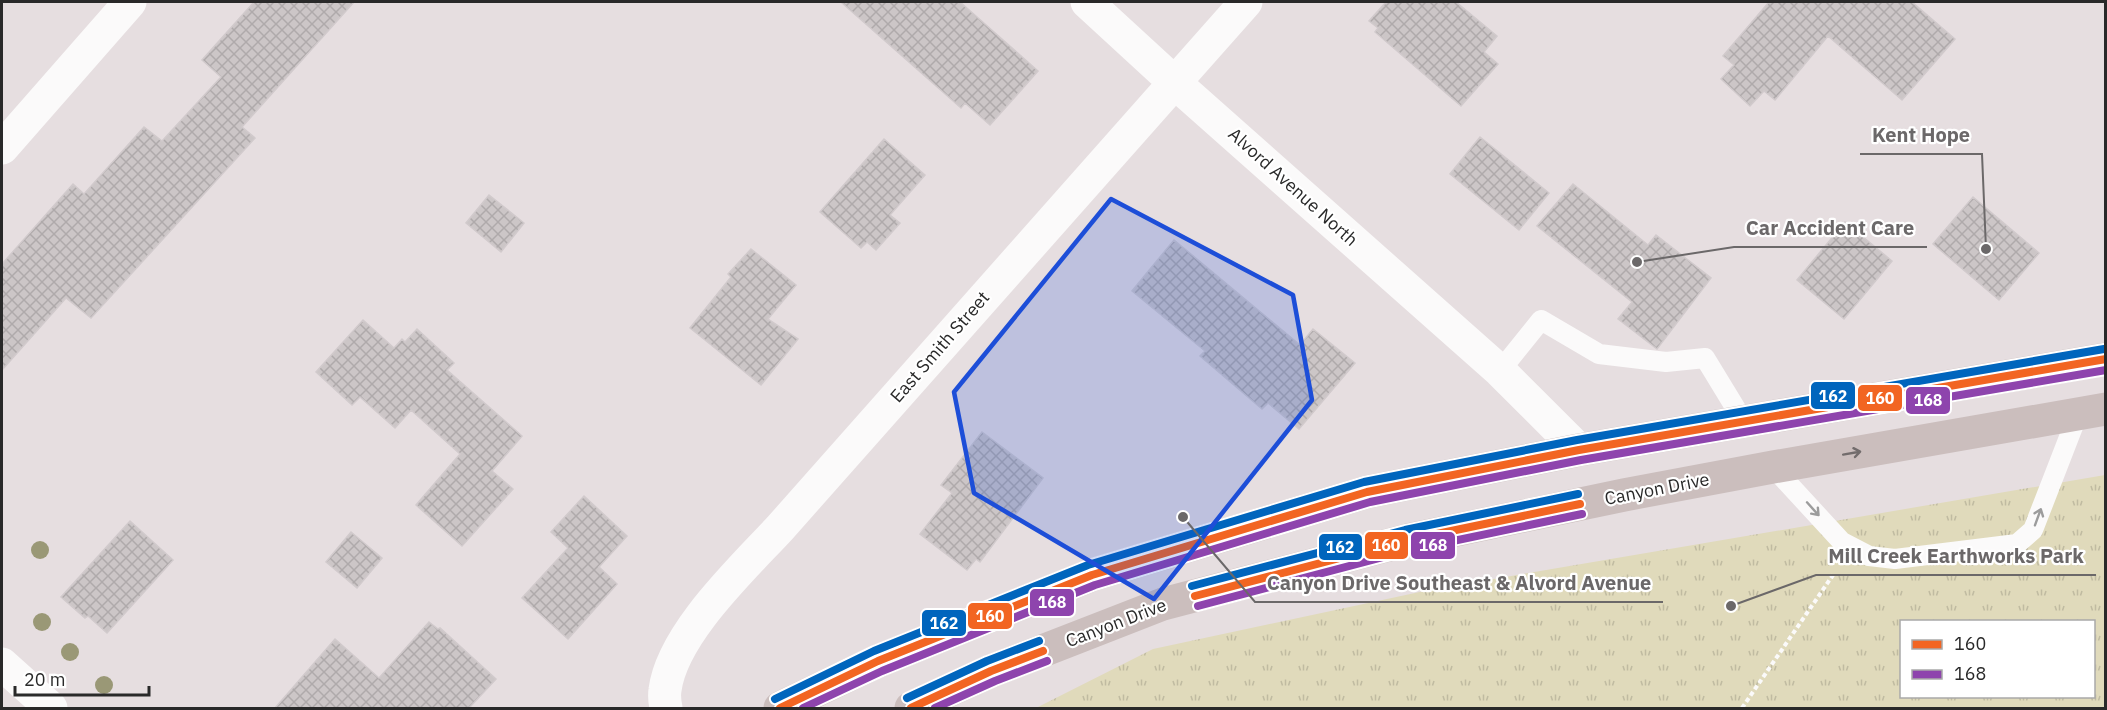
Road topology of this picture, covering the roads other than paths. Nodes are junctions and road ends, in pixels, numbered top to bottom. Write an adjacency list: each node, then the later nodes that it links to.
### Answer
1 (130, 2): 5 (street)
2 (1087, 2): 4 (street, Alvord Avenue North)
3 (1246, 2): 4 (street, East Smith Street)
4 (1174, 82): 7 (street, Alvord Avenue North); 14 (street, East Smith Street)
5 (2, 148)
6 (2106, 359): 9 (main road)
7 (1500, 371): 9 (lane); 10 (street, Alvord Avenue North)
8 (2092, 412): 11 (main road, Canyon Drive, one-way to 8); 11 (lane, one-way to 8)
9 (1744, 422): 10 (main road)
10 (1579, 450): 15 (main road)
11 (1773, 467): 16 (main road, Canyon Drive)
12 (2, 664): 13 (street)
13 (51, 708)
14 (666, 708)
15 (780, 708)
16 (911, 708)

